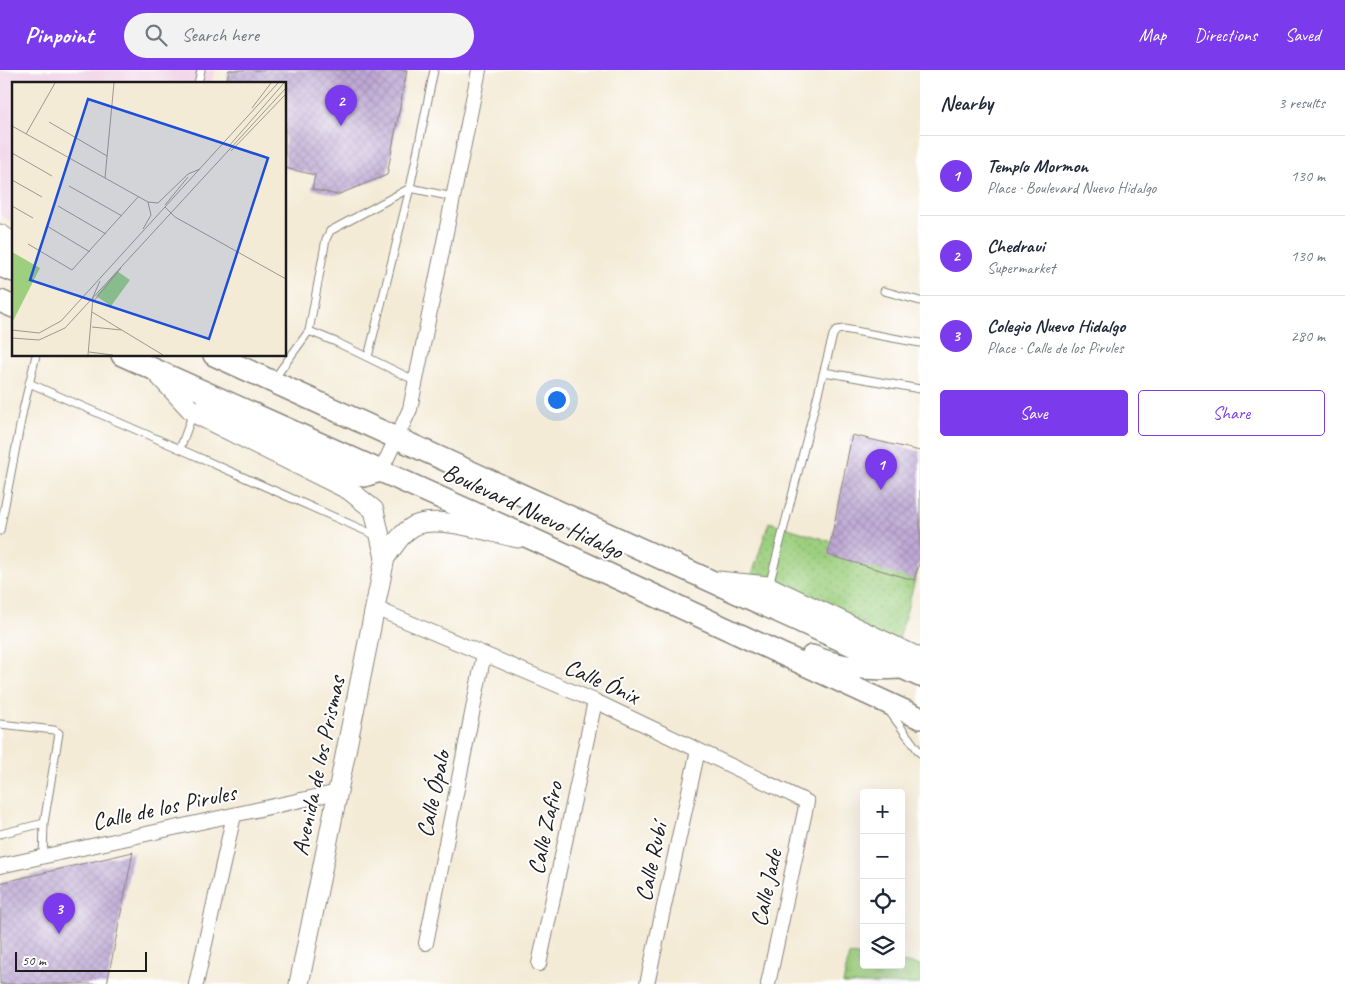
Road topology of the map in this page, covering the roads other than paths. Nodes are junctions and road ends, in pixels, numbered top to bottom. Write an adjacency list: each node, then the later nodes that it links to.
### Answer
1 (434, 70): 3 (lane)
2 (479, 70): 4 (street)
3 (410, 188): 4 (lane); 15 (lane); 20 (lane)
4 (453, 197): 25 (street)
5 (0, 234): 6 (street)
6 (12, 242)
7 (0, 252): 8 (street)
8 (12, 258)
9 (0, 266): 10 (main road)
10 (12, 270)
11 (884, 291): 13 (lane)
12 (0, 301): 14 (main road)
13 (920, 301)
14 (12, 306)
15 (309, 331): 20 (lane); 24 (lane)
16 (920, 343): 23 (lane)
17 (36, 356): 26 (lane)
18 (124, 356): 22 (main road)
19 (219, 356): 21 (main road, Boulevard Nuevo Hidalgo)
20 (368, 358): 25 (lane)
21 (238, 360): 24 (main road, Boulevard Nuevo Hidalgo)
22 (153, 369): 28 (street, Avenida de los Prismas); 31 (main road)
23 (824, 372): 27 (lane); 37 (lane)
24 (273, 381): 29 (main road, Boulevard Nuevo Hidalgo)
25 (416, 381): 29 (street)
26 (29, 383): 30 (lane); 32 (lane)
27 (920, 389)
28 (194, 413): 30 (lane); 33 (street, Avenida de los Prismas)
29 (397, 437): 31 (street); 36 (main road, Boulevard Nuevo Hidalgo)
30 (180, 449): 33 (lane)
31 (381, 471): 34 (main road, Boulevard Nuevo Hidalgo)
32 (0, 531)
33 (381, 537): 35 (street, Avenida de los Prismas)
34 (539, 542): 35 (street, Avenida de los Prismas); 39 (main road, Boulevard Nuevo Hidalgo)
35 (386, 558): 38 (street, Avenida de los Prismas)
36 (707, 580): 37 (street); 43 (main road, Boulevard Nuevo Hidalgo)
37 (768, 586): 40 (street)
38 (375, 608): 42 (street, Calle Ónix); 50 (street, Avenida de los Prismas)
39 (728, 630): 43 (main road); 45 (main road, Boulevard Nuevo Hidalgo)
40 (890, 644): 41 (street); 43 (street)
41 (920, 646)
42 (484, 654): 44 (street, Calle Ónix); 57 (street, Calle Ópalo)
43 (916, 666)
44 (595, 701): 48 (street, Calle Ónix); 58 (street, Calle Zafiro)
45 (882, 702): 46 (main road, Boulevard Nuevo Hidalgo); 49 (lane)
46 (920, 718)
47 (0, 724): 53 (lane)
48 (698, 750): 51 (street, Calle Ónix); 61 (street, Calle Rubí)
49 (920, 753)
50 (338, 792): 52 (street, Calle de los Pirules); 60 (street, Avenida de los Prismas)
51 (807, 802): 62 (street, Calle Jade)
52 (234, 815): 55 (street, Calle de los Pirules); 59 (street)
53 (44, 823): 54 (lane); 55 (lane)
54 (0, 834)
55 (43, 857): 56 (street, Calle de los Pirules)
56 (0, 866)
57 (426, 942)
58 (539, 964)
59 (196, 984)
60 (299, 984)
61 (647, 984)
62 (768, 984)

